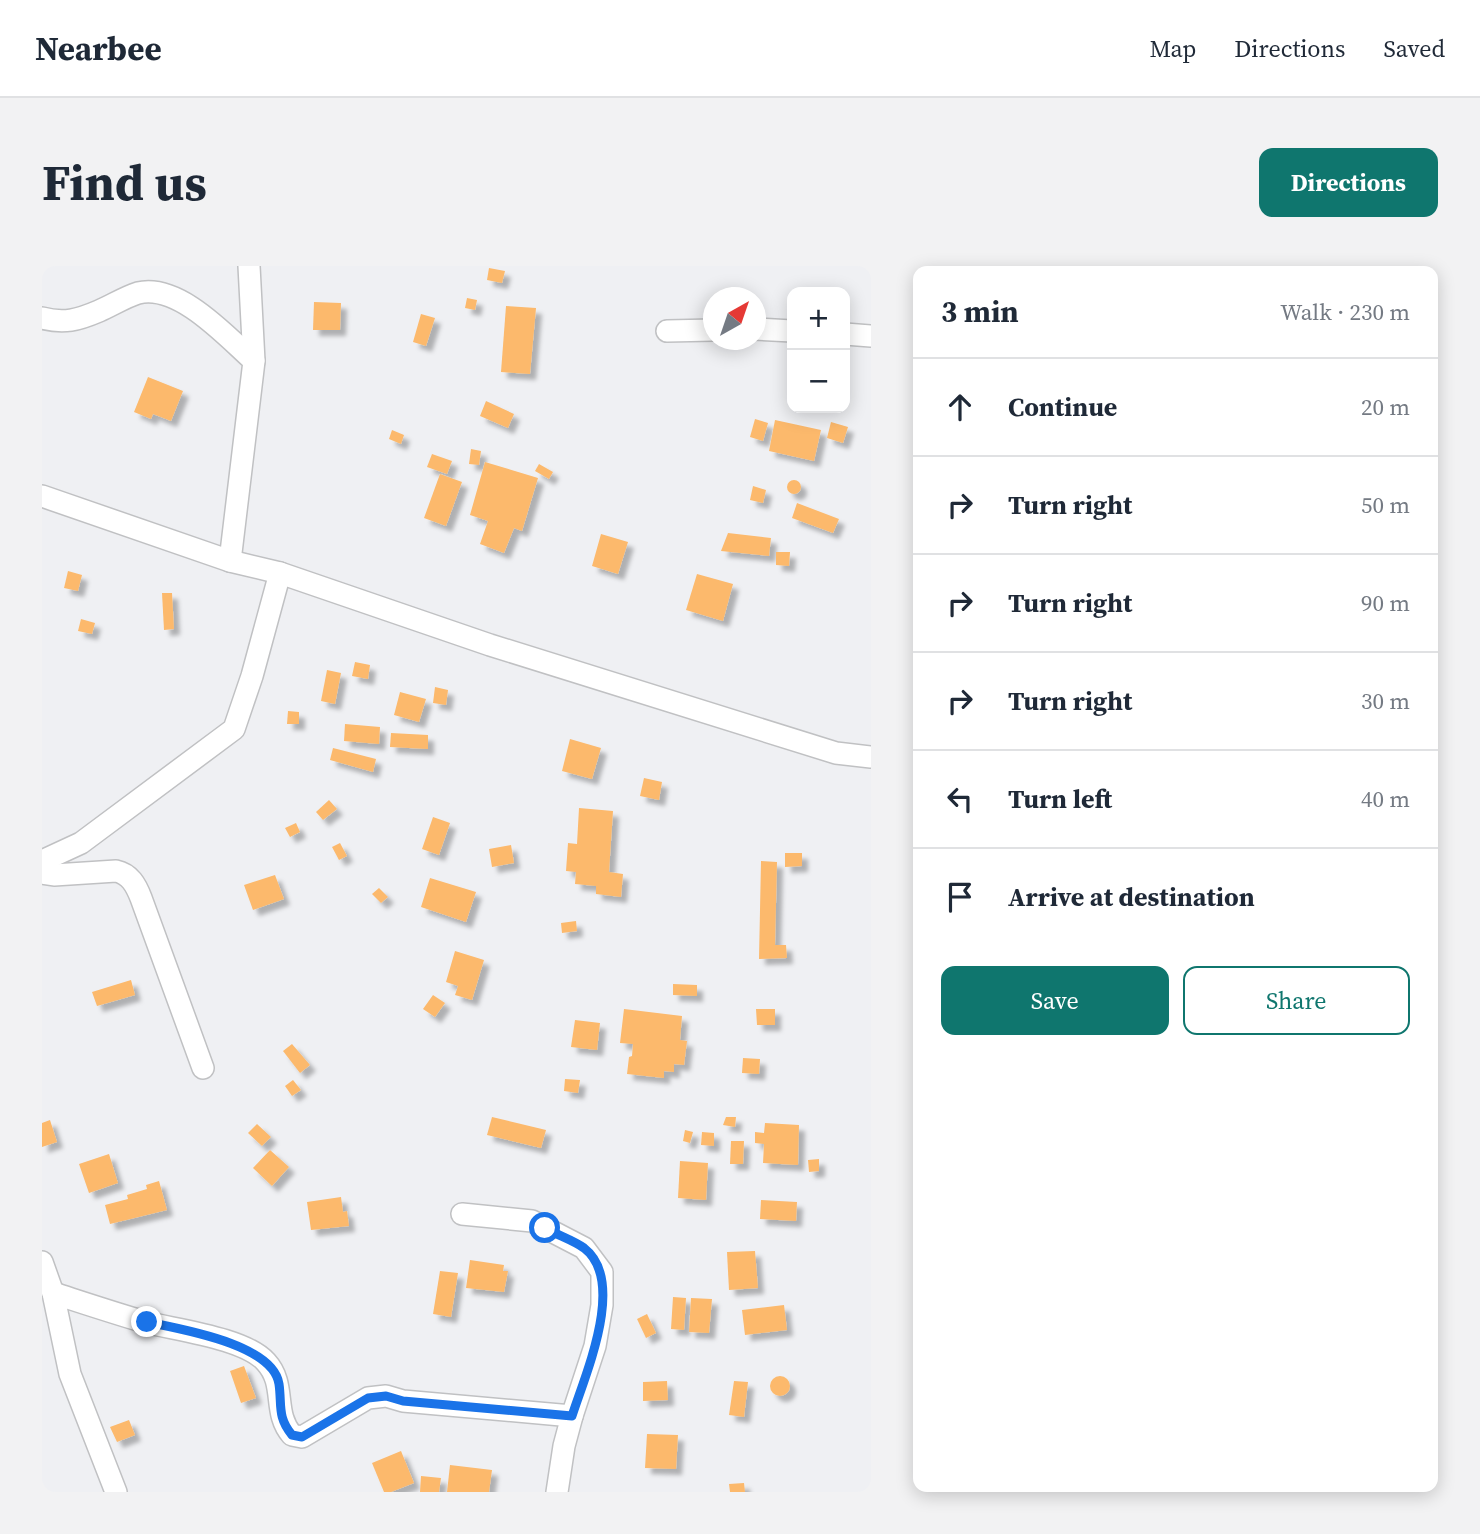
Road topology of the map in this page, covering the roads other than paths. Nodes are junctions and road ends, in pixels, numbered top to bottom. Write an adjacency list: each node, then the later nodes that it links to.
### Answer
1 (248, 266): 9 (street)
2 (42, 318): 9 (street)
3 (703, 330): 5 (street)
4 (766, 330): 6 (street)
5 (667, 331)
6 (787, 331)
7 (850, 334): 8 (street)
8 (871, 336)
9 (254, 362): 11 (street)
10 (42, 496): 11 (street)
11 (230, 561): 12 (street)
12 (280, 573): 13 (street); 14 (street)
13 (871, 757)
14 (42, 861)
15 (42, 873): 16 (street)
16 (203, 1068)
17 (462, 1214): 20 (street)
18 (42, 1262): 19 (street)
19 (53, 1293): 20 (street); 21 (street)
20 (572, 1416): 22 (street)
21 (116, 1492)
22 (557, 1492)

